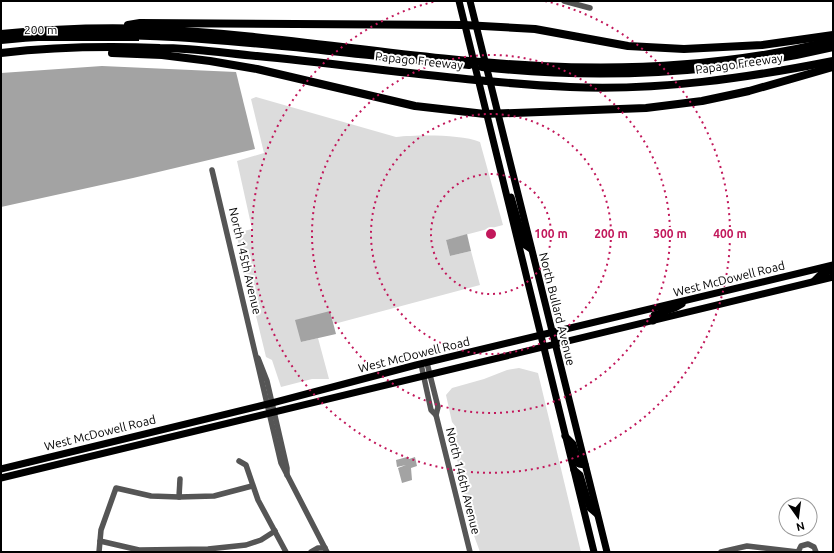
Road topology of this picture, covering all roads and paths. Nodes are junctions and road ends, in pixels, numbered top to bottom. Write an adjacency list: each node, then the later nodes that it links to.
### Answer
1 (458, 1): 5 (main road, North Bullard Avenue)
2 (470, 1): 6 (main road, North Bullard Avenue)
3 (564, 1): 4 (street)
4 (590, 8)
5 (464, 25): 6 (highway); 7 (highway); 19 (main road, North Bullard Avenue)
6 (475, 26): 9 (highway); 20 (main road, North Bullard Avenue)
7 (100, 29): 8 (highway, Papago Freeway); 16 (highway, Papago Freeway)
8 (1, 34)
9 (833, 35)
10 (1, 40): 16 (highway)
11 (833, 41): 17 (highway, Papago Freeway)
12 (833, 47): 17 (highway)
13 (74, 49): 14 (highway, Papago Freeway); 15 (highway, Papago Freeway); 19 (highway)
14 (1, 53)
15 (833, 61)
16 (465, 62): 17 (highway, Papago Freeway)
17 (491, 65)
18 (833, 67): 20 (highway)
19 (485, 114): 20 (highway); 22 (main road, North Bullard Avenue)
20 (496, 114): 23 (main road, North Bullard Avenue)
21 (212, 170): 38 (street, North 145th Avenue)
22 (505, 189): 23 (main road); 33 (main road, North Bullard Avenue)
23 (531, 249): 32 (main road, North Bullard Avenue)
24 (833, 265): 28 (main road, West McDowell Road)
25 (833, 270): 27 (main road)
26 (833, 277): 27 (main road, West McDowell Road)
27 (814, 281): 29 (main road, West McDowell Road)
28 (749, 285): 29 (main road); 30 (main road, West McDowell Road)
29 (751, 297): 31 (main road, West McDowell Road)
30 (687, 300): 31 (main road); 32 (main road, West McDowell Road)
31 (653, 321): 34 (main road, West McDowell Road)
32 (552, 332): 33 (main road, West McDowell Road); 34 (main road, North Bullard Avenue)
33 (540, 335): 35 (main road, North Bullard Avenue); 36 (main road, West McDowell Road)
34 (554, 344): 35 (main road, West McDowell Road); 43 (main road, North Bullard Avenue)
35 (543, 346): 37 (main road, West McDowell Road); 40 (main road, North Bullard Avenue)
36 (424, 364): 37 (street, North 146th Avenue); 38 (main road, West McDowell Road)
37 (427, 375): 39 (main road, West McDowell Road); 58 (street, North 146th Avenue)
38 (269, 404): 39 (street, North 145th Avenue); 42 (main road, West McDowell Road)
39 (271, 413): 46 (main road, West McDowell Road); 54 (street, North 145th Avenue)
40 (565, 436): 43 (main road); 45 (main road, North Bullard Avenue)
41 (239, 461): 49 (street)
42 (15, 465): 44 (main road, West McDowell Road); 46 (main road)
43 (585, 465): 51 (main road, North Bullard Avenue)
44 (1, 469)
45 (574, 470): 51 (main road); 59 (main road, North Bullard Avenue)
46 (18, 474): 47 (main road, West McDowell Road)
47 (1, 478)
48 (180, 479): 50 (street)
49 (252, 486): 50 (street); 52 (street)
50 (179, 497): 53 (street)
51 (597, 514): 60 (main road, North Bullard Avenue)
52 (275, 531): 53 (street); 56 (street)
53 (100, 541): 55 (street)
54 (325, 551): 57 (street)
55 (98, 552)
56 (286, 552)
57 (311, 552)
58 (470, 552)
59 (594, 552)
60 (607, 552)
61 (721, 552): 62 (street)
62 (798, 552): 63 (street)
63 (816, 552)

